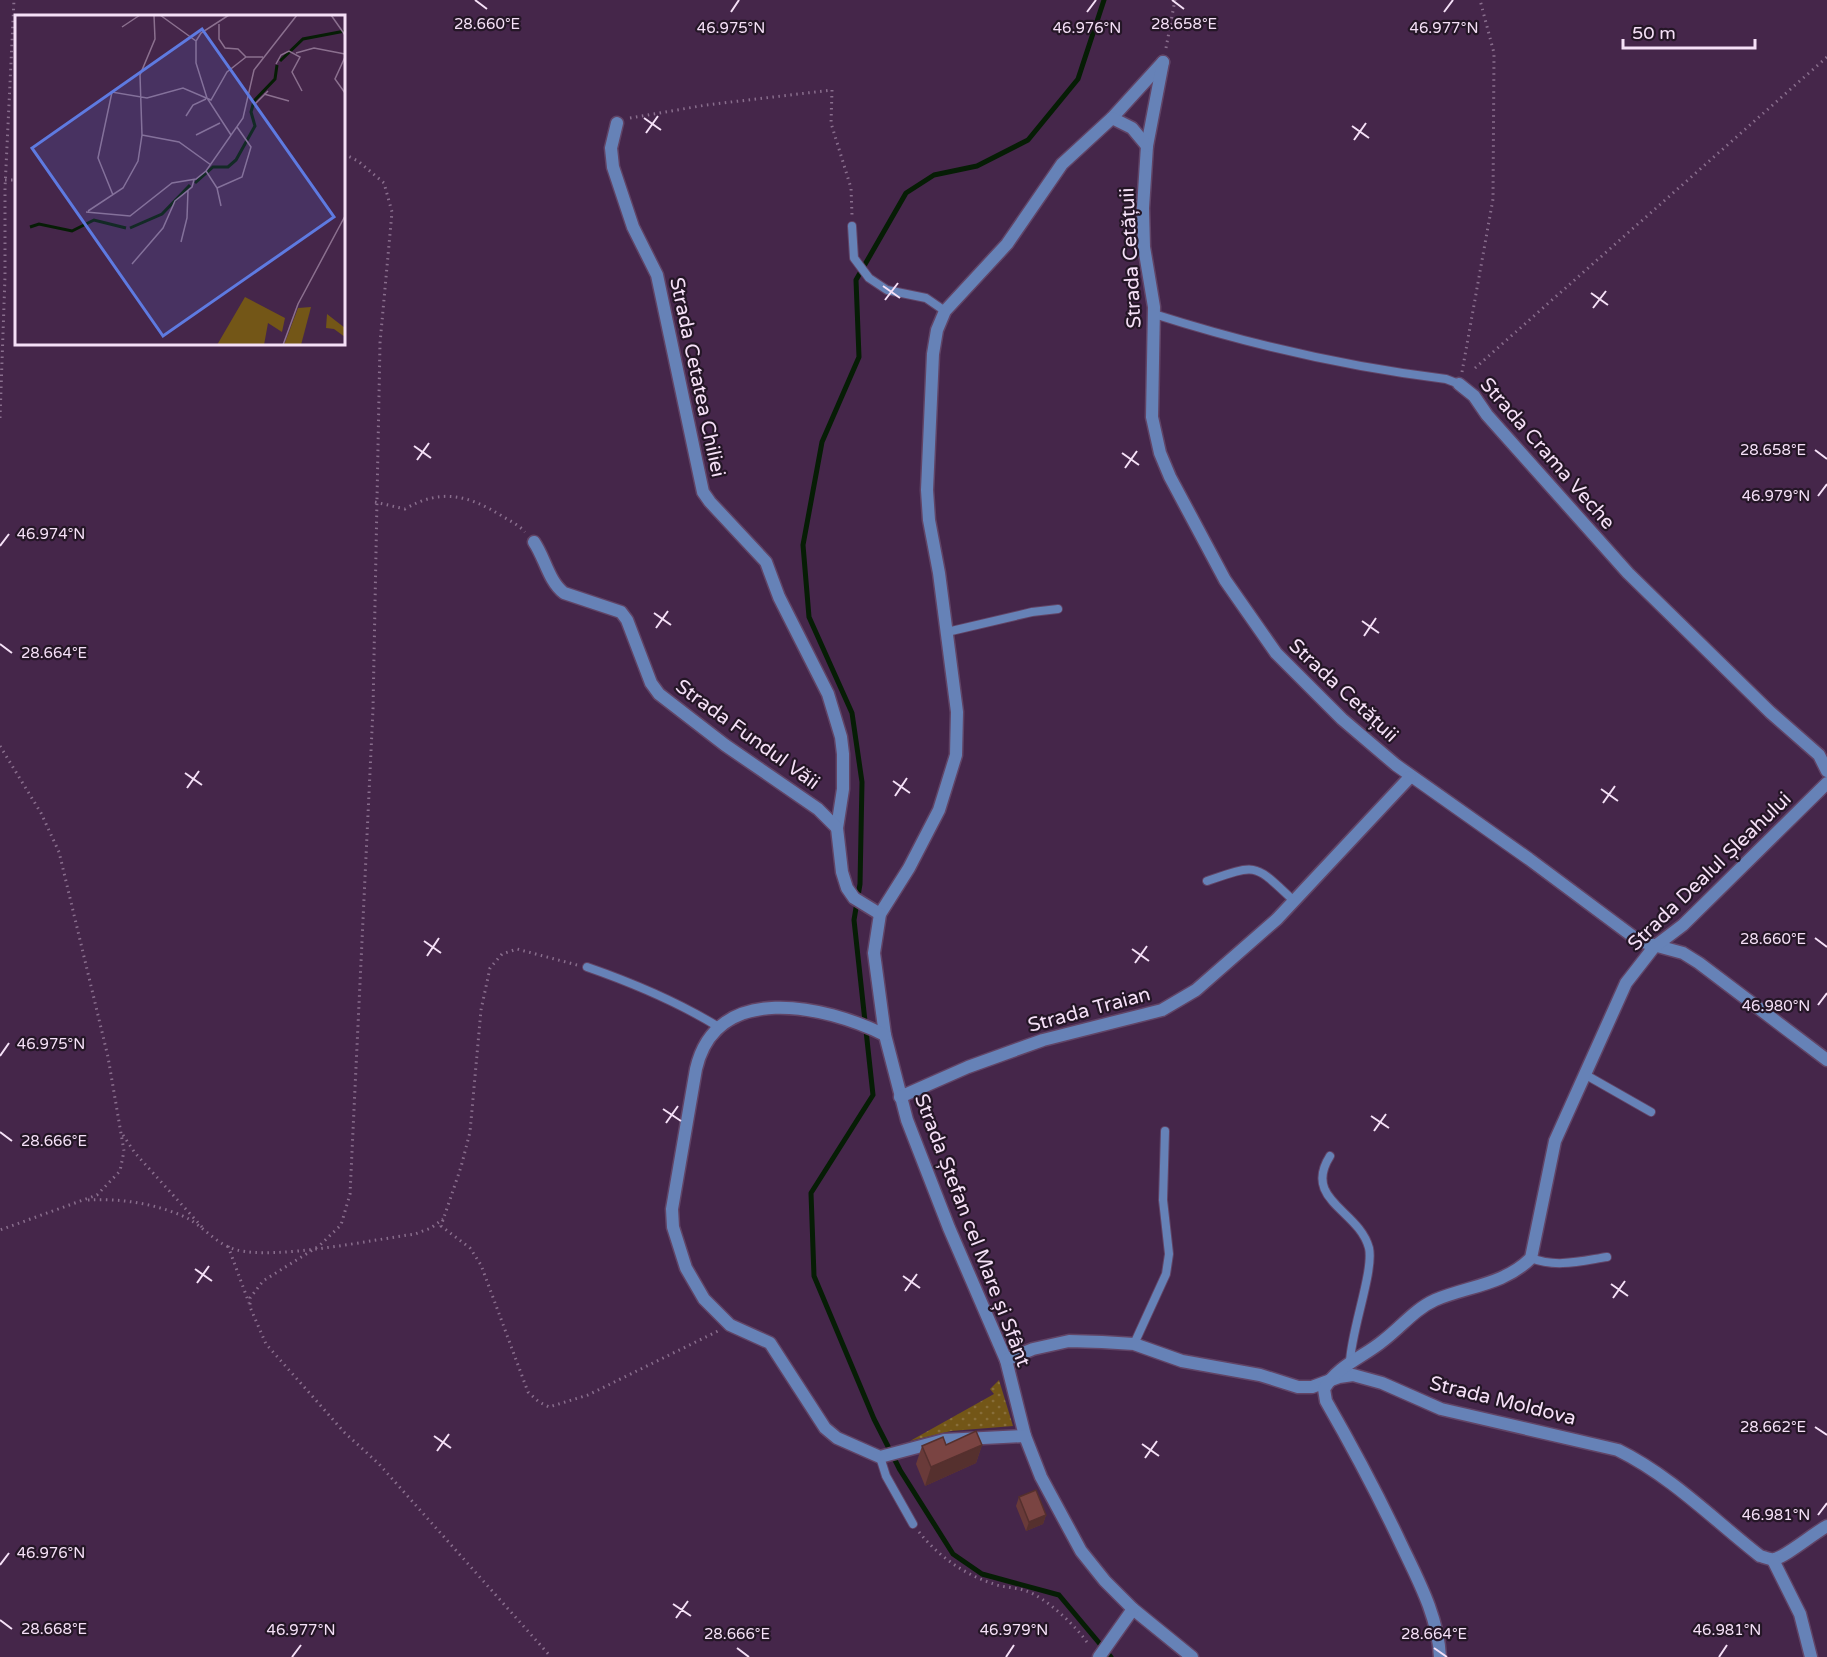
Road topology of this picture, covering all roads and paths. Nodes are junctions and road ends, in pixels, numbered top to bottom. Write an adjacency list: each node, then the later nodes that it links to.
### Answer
1 (14, 0): 10 (path)
2 (1174, 0): 5 (path)
3 (1480, 0): 16 (path)
4 (1827, 57): 15 (path)
5 (1163, 62): 6 (street, Strada Ștefan cel Mare și Sfânt); 8 (street, Strada Cetățuii)
6 (1112, 118): 8 (street); 13 (street, Strada Ștefan cel Mare și Sfânt)
7 (617, 123): 12 (path); 26 (street, Strada Cetatea Chiliei)
8 (1147, 146): 14 (street, Strada Cetățuii)
9 (345, 154): 18 (path)
10 (5, 180): 11 (path); 17 (path)
11 (15, 180)
12 (852, 226): 13 (lane)
13 (945, 311): 21 (street, Strada Ștefan cel Mare și Sfânt)
14 (1154, 314): 16 (lane, Strada Crama Veche); 24 (street, Strada Cetățuii)
15 (1475, 368)
16 (1459, 384): 23 (street, Strada Crama Veche)
17 (0, 418)
18 (375, 502): 19 (path); 46 (path)
19 (534, 542): 26 (street, Strada Fundul Văii)
20 (1058, 609): 21 (lane)
21 (947, 632): 29 (street, Strada Ștefan cel Mare și Sfânt)
22 (0, 746): 39 (path)
23 (1827, 771)
24 (1410, 777): 28 (street, Strada Traian); 30 (street, Strada Cetățuii)
25 (1827, 783): 30 (street, Strada Dealul Șleahului)
26 (837, 828): 29 (street, Strada Cetatea Chiliei)
27 (1208, 881): 28 (lane)
28 (1293, 900): 36 (street, Strada Traian)
29 (880, 914): 33 (street, Strada Ștefan cel Mare și Sfânt)
30 (1654, 947): 34 (street, Strada Cetățuii); 35 (street, Strada Dealul Șleahului)
31 (587, 967): 32 (lane); 42 (path)
32 (717, 1026): 33 (street); 50 (street)
33 (885, 1035): 36 (street, Strada Ștefan cel Mare și Sfânt)
34 (1827, 1060)
35 (1586, 1074): 37 (lane); 48 (street, Strada Dealul Șleahului)
36 (900, 1097): 52 (street, Strada Ștefan cel Mare și Sfânt)
37 (1651, 1112)
38 (1165, 1131): 51 (lane)
39 (122, 1133): 41 (path); 44 (path)
40 (1330, 1156): 53 (lane)
41 (84, 1201): 43 (path); 44 (path)
42 (444, 1218): 46 (path); 50 (path)
43 (0, 1230)
44 (213, 1238): 45 (path)
45 (228, 1246): 46 (path); 49 (path)
46 (319, 1246): 49 (path)
47 (1607, 1257): 48 (lane)
48 (1531, 1258): 53 (street)
49 (250, 1307): 62 (path)
50 (730, 1325): 56 (street)
51 (1134, 1344): 52 (street, Strada Moldova); 54 (street, Strada Moldova)
52 (1006, 1360): 55 (street, Strada Ștefan cel Mare și Sfânt)
53 (1350, 1362): 54 (street)
54 (1329, 1381): 59 (street, Strada Moldova); 64 (street)
55 (1026, 1436): 56 (street); 60 (street, Strada Ștefan cel Mare și Sfânt)
56 (880, 1457): 57 (lane)
57 (913, 1524): 61 (path)
58 (1827, 1526): 59 (street)
59 (1773, 1560): 65 (street)
60 (1133, 1609): 61 (street); 63 (street, Strada Ștefan cel Mare și Sfânt)
61 (1095, 1653)
62 (551, 1657)
63 (1191, 1657)
64 (1440, 1657)
65 (1811, 1657)

